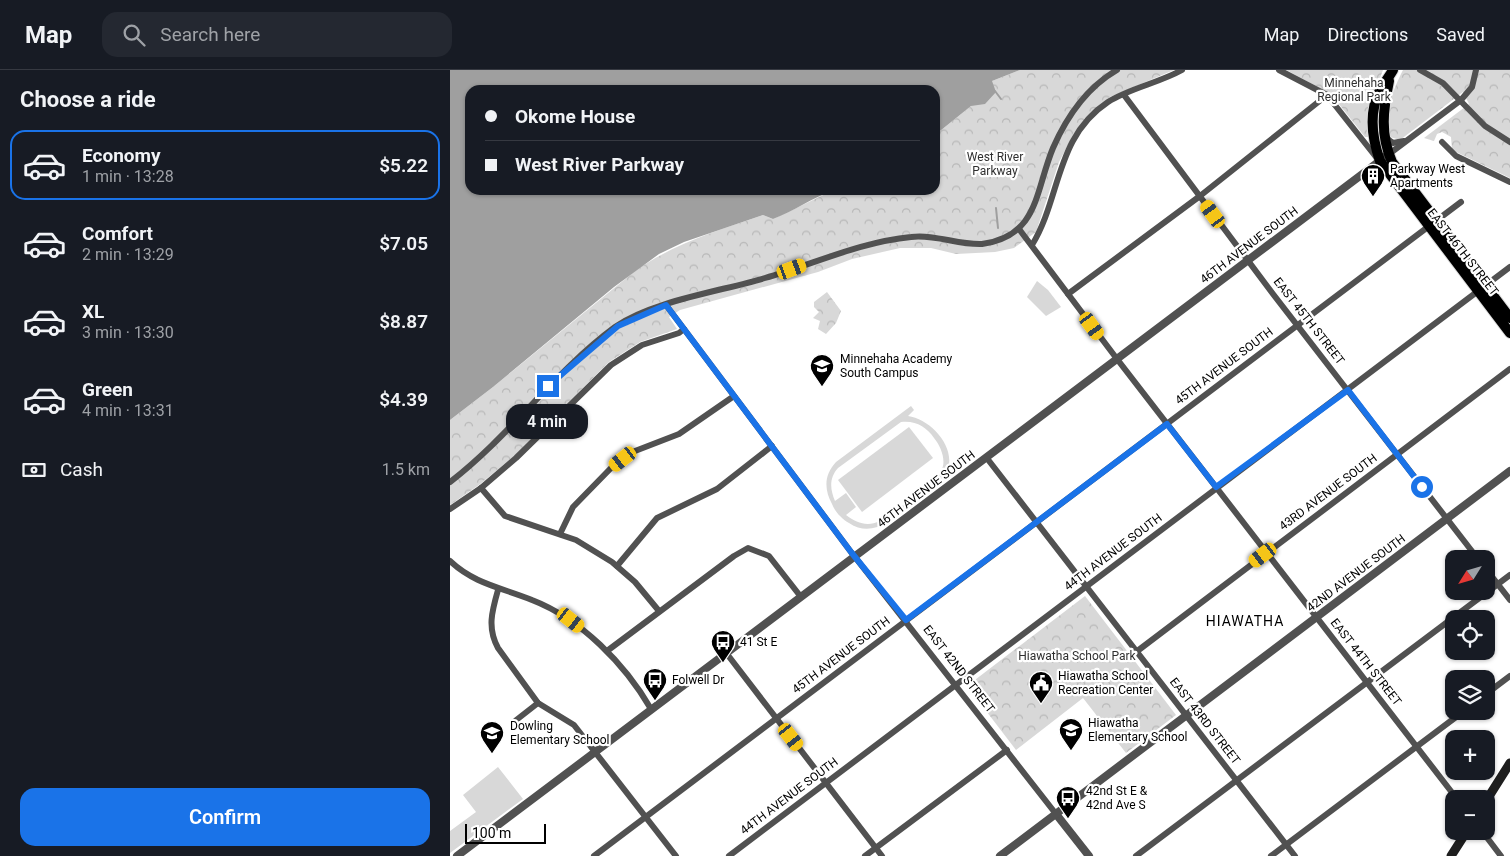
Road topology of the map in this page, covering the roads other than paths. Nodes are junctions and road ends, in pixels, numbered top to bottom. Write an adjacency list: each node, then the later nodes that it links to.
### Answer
1 (1117, 70): 20 (street)
2 (1182, 70): 7 (street)
3 (1279, 70): 8 (street)
4 (1420, 70): 9 (street)
5 (1476, 70): 9 (street)
6 (1392, 72): 10 (main road, EAST 46TH STREET); 15 (main road, EAST 46TH STREET)
7 (1124, 95): 17 (street, EAST 45TH STREET); 21 (street)
8 (1327, 96): 15 (street, EAST 46TH STREET); 17 (street)
9 (1461, 100): 11 (street, 46TH AVENUE SOUTH); 13 (street)
10 (1384, 135): 11 (street); 14 (main road, EAST 46TH STREET)
11 (1408, 140): 14 (street, 46TH AVENUE SOUTH)
12 (1442, 142): 16 (street)
13 (1510, 142)
14 (1389, 154): 15 (street, 46TH AVENUE SOUTH); 19 (main road, EAST 46TH STREET)
15 (1380, 161): 19 (main road, EAST 46TH STREET); 22 (street, 46TH AVENUE SOUTH)
16 (1510, 182)
17 (1200, 196): 22 (street, EAST 45TH STREET); 25 (street)
18 (1461, 202): 19 (street, 45TH AVENUE SOUTH)
19 (1432, 223): 24 (main road, EAST 46TH STREET); 28 (street, 45TH AVENUE SOUTH)
20 (1019, 229): 21 (street, EAST 44TH STREET); 26 (street)
21 (1032, 245): 25 (street, EAST 44TH STREET)
22 (1248, 260): 28 (street, EAST 45TH STREET); 31 (street, 46TH AVENUE SOUTH)
23 (1510, 267): 24 (street, 44TH AVENUE SOUTH)
24 (1481, 288): 27 (main road, EAST 46TH STREET); 30 (main road, EAST 46TH STREET); 33 (street, 44TH AVENUE SOUTH)
25 (1068, 294): 31 (street, EAST 44TH STREET)
26 (666, 305): 29 (street, EAST 42ND STREET); 40 (street)
27 (1510, 318)
28 (1298, 325): 33 (street, EAST 45TH STREET); 35 (street, 45TH AVENUE SOUTH)
29 (684, 329): 34 (street, EAST 42ND STREET); 42 (street)
30 (1510, 332)
31 (1117, 359): 35 (street, EAST 44TH STREET); 38 (street, 46TH AVENUE SOUTH)
32 (1510, 369): 37 (street, 43RD AVENUE SOUTH)
33 (1348, 390): 37 (street, EAST 45TH STREET); 41 (street, 44TH AVENUE SOUTH)
34 (734, 396): 36 (street, EAST 42ND STREET); 46 (street)
35 (1167, 424): 41 (street, EAST 44TH STREET); 45 (street, 45TH AVENUE SOUTH)
36 (772, 446): 49 (street, EAST 42ND STREET); 51 (street)
37 (1398, 454): 44 (street, EAST 45TH STREET); 48 (street, 43RD AVENUE SOUTH)
38 (986, 457): 45 (street, EAST 43RD STREET); 49 (street, 46TH AVENUE SOUTH)
39 (1510, 471): 44 (street, 42ND AVENUE SOUTH)
40 (450, 482)
41 (1216, 487): 48 (street, EAST 44TH STREET); 55 (street, 44TH AVENUE SOUTH)
42 (481, 488): 43 (street); 46 (street)
43 (450, 509)
44 (1448, 519): 47 (street, EAST 45TH STREET); 60 (street, 42ND AVENUE SOUTH)
45 (1036, 522): 55 (street, EAST 43RD STREET); 61 (street, 45TH AVENUE SOUTH)
46 (560, 534): 51 (street)
47 (1471, 550)
48 (1267, 552): 60 (street, EAST 44TH STREET); 63 (street, 43RD AVENUE SOUTH)
49 (856, 557): 57 (street, 46TH AVENUE SOUTH); 61 (street, EAST 42ND STREET)
50 (450, 561): 56 (street)
51 (617, 566): 59 (street)
52 (1510, 575): 54 (street)
53 (1495, 580): 54 (street)
54 (1498, 584): 58 (street); 66 (street)
55 (1086, 587): 63 (street, EAST 43RD STREET); 67 (street, 44TH AVENUE SOUTH)
56 (498, 590): 62 (street); 69 (street)
57 (800, 597): 59 (street); 64 (street, 46TH AVENUE SOUTH)
58 (1510, 600)
59 (659, 611): 62 (street)
60 (1317, 617): 66 (street, EAST 44TH STREET); 71 (street, 42ND AVENUE SOUTH)
61 (906, 620): 67 (street, EAST 42ND STREET); 72 (street, 45TH AVENUE SOUTH)
62 (607, 651): 70 (street)
63 (1136, 652): 71 (street, EAST 43RD STREET)
64 (727, 654): 70 (street, 46TH AVENUE SOUTH); 72 (street)
65 (1510, 676): 68 (street)
66 (1367, 682): 75 (street, EAST 44TH STREET); 79 (street)
67 (956, 685): 76 (street, EAST 42ND STREET); 80 (street, 44TH AVENUE SOUTH)
68 (1495, 687)
69 (538, 703): 74 (street); 77 (street)
70 (651, 709): 77 (street, 46TH AVENUE SOUTH)
71 (1186, 716): 79 (street, EAST 43RD STREET); 83 (street, 42ND AVENUE SOUTH)
72 (776, 718): 80 (street); 84 (street, 45TH AVENUE SOUTH)
73 (1452, 720): 75 (street)
74 (514, 721)
75 (1417, 746): 81 (street, EAST 44TH STREET); 87 (street)
76 (1007, 750): 83 (street, EAST 42ND STREET); 88 (street)
77 (596, 752): 84 (street); 89 (street, 46TH AVENUE SOUTH)
78 (1510, 763): 82 (main road)
79 (1236, 780): 87 (street, EAST 43RD STREET); 98 (street)
80 (826, 783): 88 (street); 93 (street, 44TH AVENUE SOUTH)
81 (1450, 790)
82 (1493, 790)
83 (1056, 814): 96 (street, 42ND AVENUE SOUTH); 97 (street, EAST 42ND STREET)
84 (646, 817): 91 (street, 45TH AVENUE SOUTH); 92 (street)
85 (1461, 840): 101 (main road)
86 (1489, 840): 102 (street)
87 (1286, 844): 99 (street); 100 (street, EAST 43RD STREET)
88 (876, 847): 94 (street); 95 (street)
89 (468, 853): 90 (street, 46TH AVENUE SOUTH)
90 (457, 856)
91 (594, 856)
92 (676, 856)
93 (729, 856)
94 (865, 856)
95 (882, 856)
96 (1000, 856)
97 (1089, 856)
98 (1136, 856)
99 (1271, 856)
100 (1295, 856)
101 (1451, 856)
102 (1501, 856)

